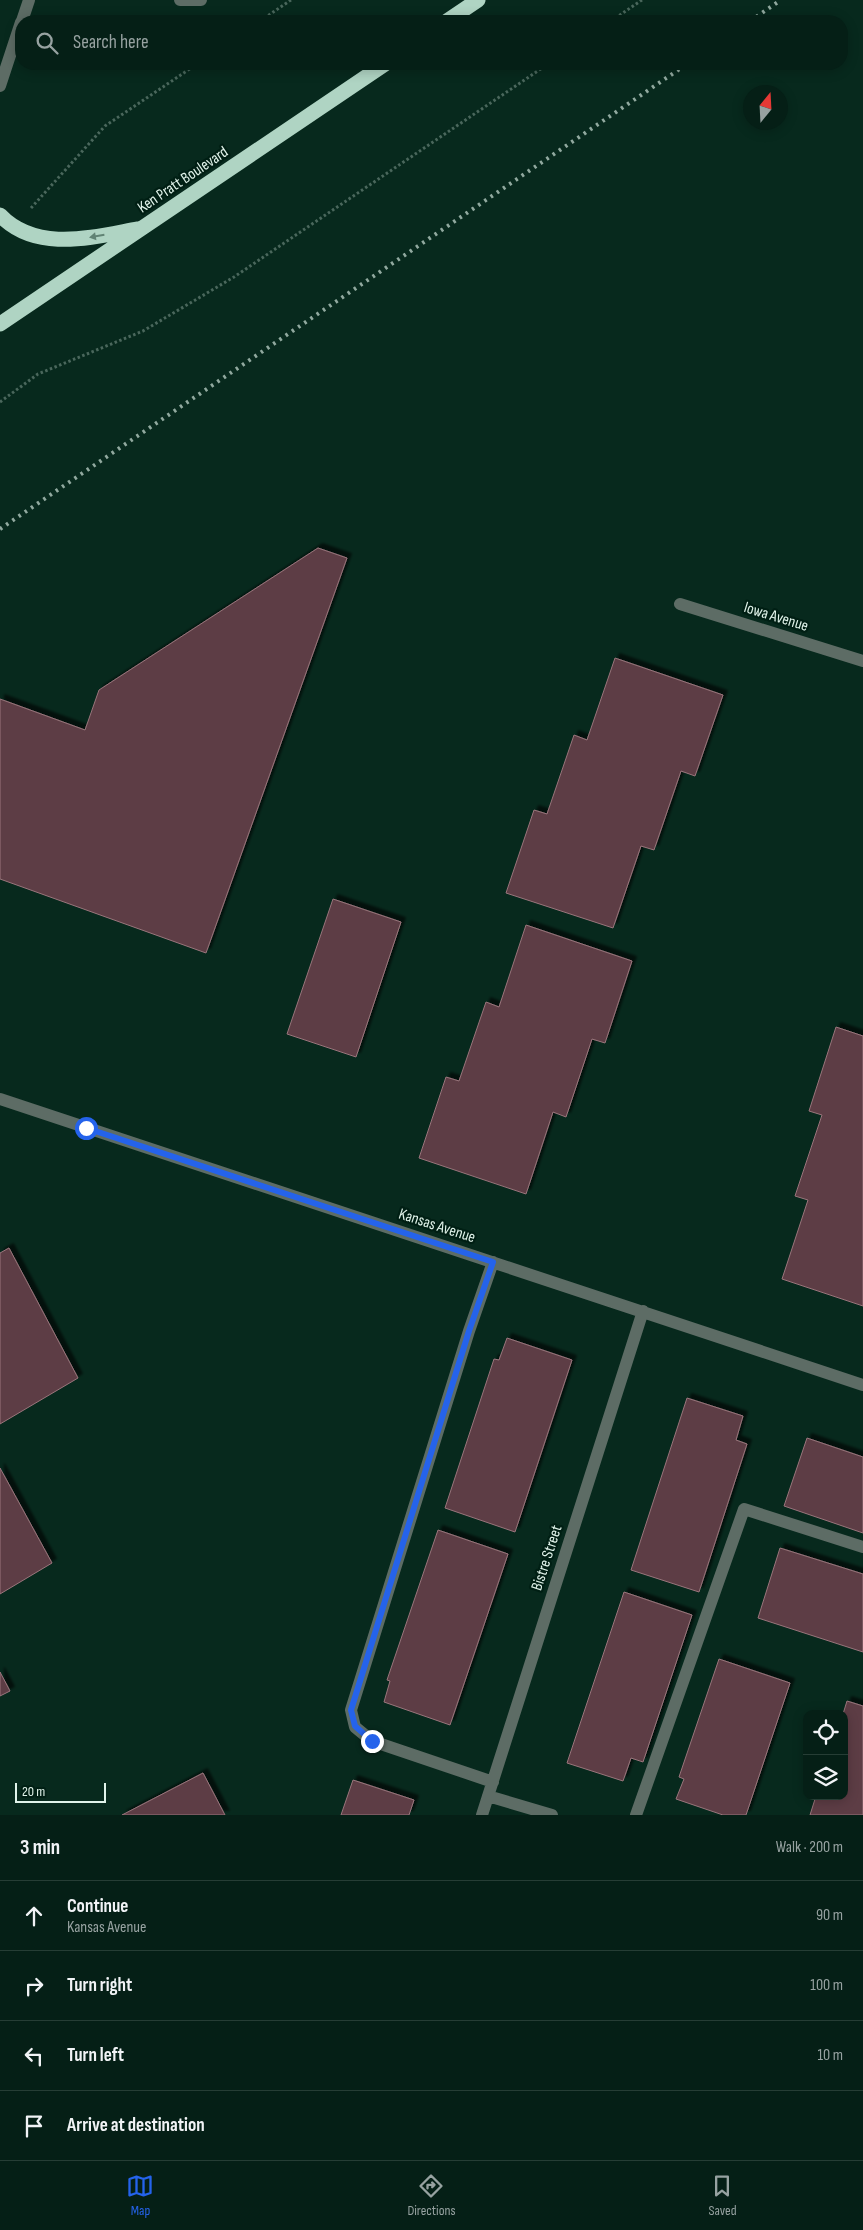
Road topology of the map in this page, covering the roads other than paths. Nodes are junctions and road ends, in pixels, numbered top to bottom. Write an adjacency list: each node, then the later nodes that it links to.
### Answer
1 (29, 0): 5 (street)
2 (180, 0): 3 (street)
3 (201, 0)
4 (478, 0): 6 (highway)
5 (24, 15)
6 (456, 15)
7 (15, 40): 9 (street)
8 (376, 70): 11 (highway, Ken Pratt Boulevard)
9 (0, 86)
10 (0, 215): 11 (highway, one-way to 10)
11 (145, 228): 12 (highway, Ken Pratt Boulevard)
12 (0, 324)
13 (680, 604): 14 (street, Iowa Avenue)
14 (863, 660)
15 (0, 1099): 16 (street, Kansas Avenue)
16 (493, 1262): 17 (street, Kansas Avenue); 20 (street)
17 (642, 1311): 18 (street, Kansas Avenue); 20 (street, Bistre Street)
18 (863, 1385)
19 (863, 1546): 24 (street)
20 (493, 1782): 21 (street, Bistre Street)
21 (488, 1796): 22 (street, Bistre Street); 23 (street)
22 (482, 1815)
23 (552, 1815)
24 (636, 1815)

